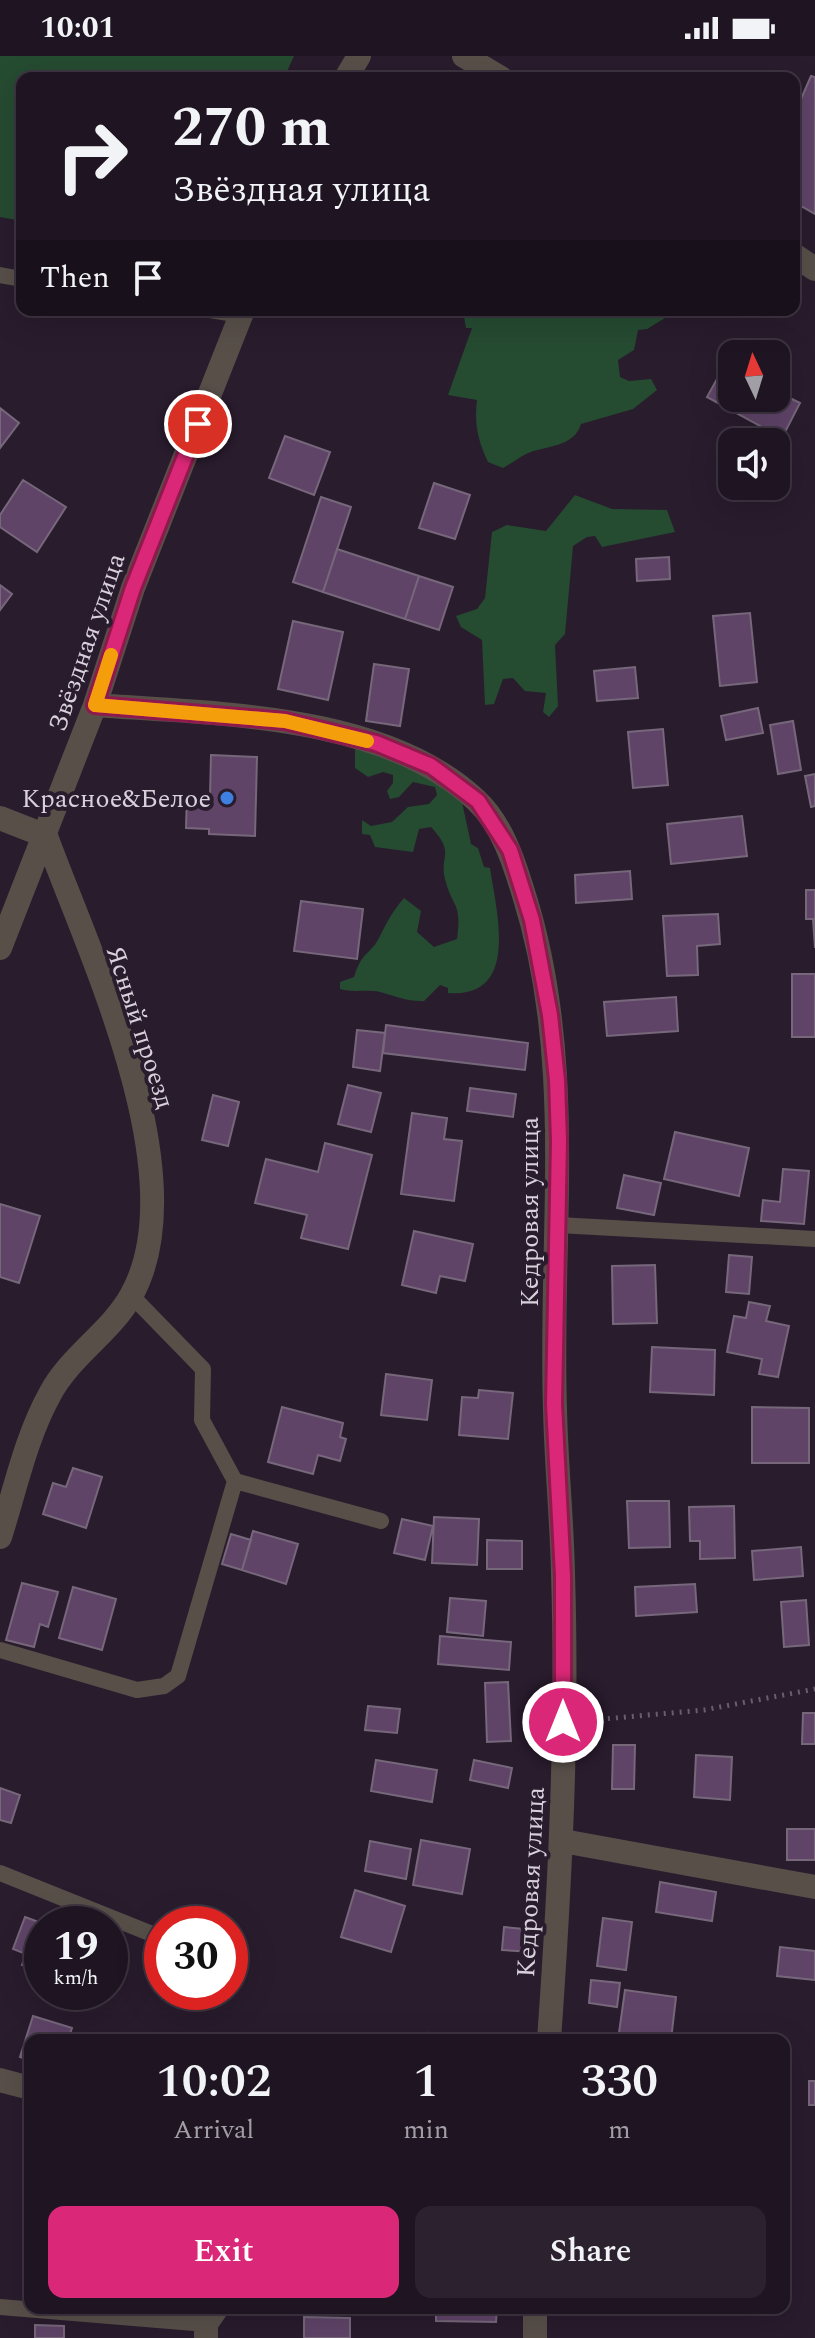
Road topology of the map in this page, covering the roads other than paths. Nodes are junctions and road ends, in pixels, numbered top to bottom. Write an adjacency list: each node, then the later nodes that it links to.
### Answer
1 (464, 56): 2 (street)
2 (500, 69)
3 (241, 316): 4 (street, Звёздная улица)
4 (95, 705): 6 (street, Звёздная улица); 8 (street, Кедровая улица)
5 (0, 818): 6 (street)
6 (46, 836): 7 (street, Звёздная улица); 10 (street, Ясный проезд)
7 (0, 948)
8 (558, 1225): 9 (lane); 15 (street, Кедровая улица)
9 (815, 1239)
10 (131, 1295): 11 (lane); 13 (street, Ясный проезд)
11 (235, 1481): 12 (lane); 14 (lane)
12 (381, 1521)
13 (0, 1537)
14 (0, 1650)
15 (563, 1841): 17 (street); 19 (street, Кедровая улица)
16 (0, 1873): 18 (lane)
17 (815, 1887)
18 (144, 1931)
19 (549, 2034)
20 (0, 2080): 21 (street)
21 (24, 2086)
22 (0, 2307): 23 (lane)
23 (24, 2309)
24 (91, 2314): 26 (lane)
25 (535, 2314): 27 (street)
26 (209, 2323)
27 (535, 2338)

